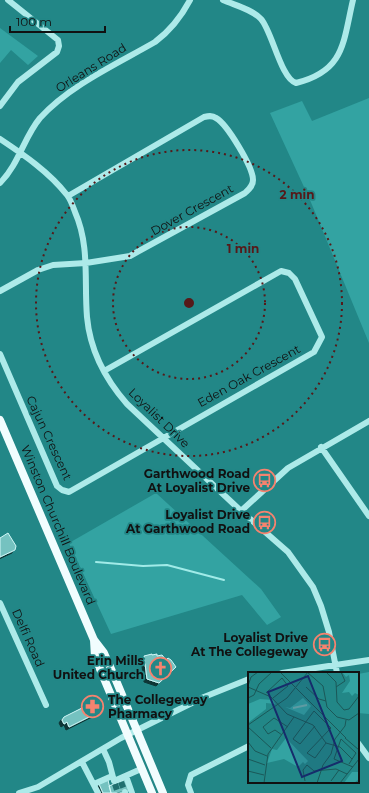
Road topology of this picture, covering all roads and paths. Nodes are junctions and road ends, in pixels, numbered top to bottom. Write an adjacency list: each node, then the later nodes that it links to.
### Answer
1 (8, 0): 5 (street)
2 (190, 0): 7 (street, Orleans Road)
3 (223, 0): 4 (street)
4 (353, 0)
5 (0, 106)
6 (0, 139): 7 (street, Loyalist Drive)
7 (21, 153): 8 (street, Orleans Road); 9 (street, Loyalist Drive)
8 (0, 183)
9 (68, 196): 10 (street, Loyalist Drive); 10 (street, Dover Crescent)
10 (86, 264): 11 (street); 13 (street, Loyalist Drive)
11 (0, 291)
12 (0, 354): 16 (street, Cajun Crescent)
13 (104, 371): 16 (street, Loyalist Drive); 16 (street, Eden Oak Crescent)
14 (0, 420): 21 (main road, Winston Churchill Boulevard)
15 (369, 421): 17 (street)
16 (163, 437): 18 (street, Loyalist Drive)
17 (322, 447): 18 (street); 19 (street)
18 (241, 512): 23 (street, Loyalist Drive)
19 (369, 516)
20 (0, 603): 27 (street, Delfi Road)
21 (94, 640): 28 (main road, Winston Churchill Boulevard); 29 (main road, Winston Churchill Boulevard)
22 (369, 660): 23 (street)
23 (336, 665): 24 (street); 25 (street, Loyalist Drive)
24 (289, 672)
25 (337, 672)
26 (248, 679): 28 (street)
27 (46, 705)
28 (138, 731): 29 (street); 45 (main road, Winston Churchill Boulevard)
29 (127, 736): 32 (street); 35 (main road, Winston Churchill Boulevard)
30 (359, 744): 33 (street)
31 (248, 746): 46 (street)
32 (103, 749): 34 (street); 37 (street)
33 (369, 758)
34 (82, 762): 38 (street); 39 (street)
35 (142, 769): 36 (street); 44 (main road, Winston Churchill Boulevard)
36 (126, 776): 37 (street); 43 (street)
37 (116, 780): 38 (street)
38 (94, 784): 42 (street)
39 (38, 787): 40 (street); 41 (street)
40 (19, 793)
41 (33, 793)
42 (98, 793)
43 (132, 793)
44 (152, 793)
45 (163, 793)
46 (191, 793)

